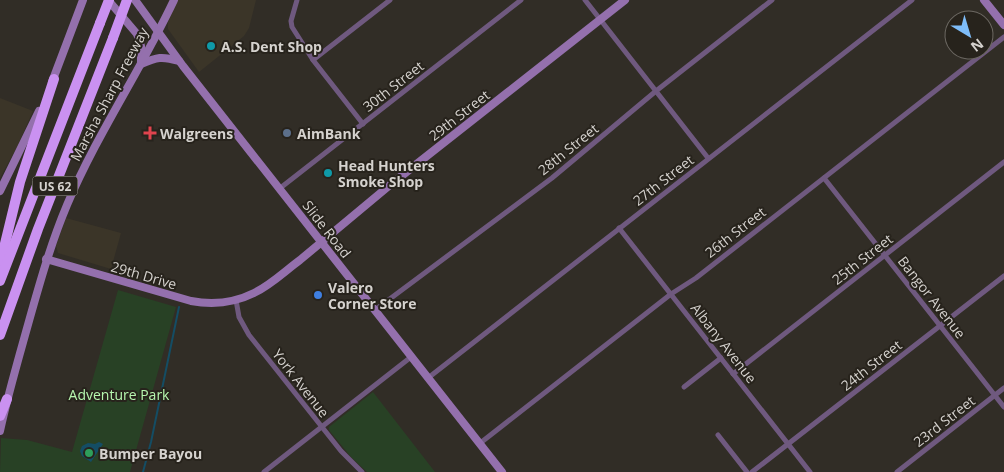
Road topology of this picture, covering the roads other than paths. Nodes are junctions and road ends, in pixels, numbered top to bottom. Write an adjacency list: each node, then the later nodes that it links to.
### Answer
1 (83, 0): 15 (main road)
2 (88, 0): 15 (main road)
3 (109, 0): 22 (main road); 37 (highway, Marsha Sharp Freeway / US 62, bridge)
4 (127, 0): 42 (highway, Marsha Sharp Freeway / US 62, bridge)
5 (136, 0): 18 (main road, Slide Road)
6 (174, 0): 18 (main road, Marsha Sharp Freeway)
7 (297, 0): 20 (street)
8 (390, 0): 20 (street)
9 (521, 0): 25 (street, 30th Street)
10 (585, 0): 16 (street)
11 (625, 0): 16 (main road, 29th Street)
12 (772, 0): 24 (street, 28th Street)
13 (912, 0): 26 (street, 27th Street)
14 (984, 0): 17 (main road)
15 (79, 11): 23 (main road)
16 (600, 19): 24 (street); 32 (main road, 29th Street)
17 (1004, 25)
18 (159, 32): 21 (main road, Slide Road); 22 (main road, Marsha Sharp Freeway)
19 (1004, 37): 28 (street, 26th Street)
20 (313, 60): 25 (street)
21 (179, 61): 22 (main road); 29 (main road, Slide Road)
22 (140, 64): 34 (main road, Marsha Sharp Freeway)
23 (54, 79): 30 (main road); 35 (highway)
24 (656, 91): 26 (street); 40 (street, 28th Street)
25 (363, 124): 29 (street, 30th Street)
26 (708, 158): 31 (street, 27th Street)
27 (1004, 162): 33 (street, 25th Street)
28 (824, 178): 33 (street, Bangor Avenue); 38 (street, 26th Street)
29 (279, 189): 32 (main road, Slide Road)
30 (0, 191)
31 (619, 228): 38 (street, Albany Avenue); 46 (street, 27th Street)
32 (322, 242): 39 (main road, 29th Street); 40 (main road, Slide Road)
33 (885, 255): 41 (street, Bangor Avenue); 45 (street, 25th Street)
34 (46, 259): 39 (main road, 29th Drive); 50 (main road, Marsha Sharp Freeway)
35 (0, 264)
36 (1004, 276): 41 (street, 24th Street)
37 (0, 280)
38 (671, 294): 44 (street, Albany Avenue); 56 (street, 26th Street)
39 (236, 300): 53 (street, York Avenue)
40 (375, 310): 43 (main road, Slide Road)
41 (940, 325): 49 (street, Bangor Avenue); 57 (street, 24th Street)
42 (0, 335)
43 (411, 356): 46 (main road, Slide Road); 53 (street)
44 (721, 358): 45 (street, Albany Avenue); 47 (street)
45 (733, 374): 57 (street, Albany Avenue)
46 (428, 378): 56 (main road, Slide Road)
47 (684, 388)
48 (1004, 388): 49 (street, 23rd Street)
49 (995, 395): 51 (street, Bangor Avenue); 64 (street, 23rd Street)
50 (7, 399): 52 (highway); 54 (main road, Marsha Sharp Freeway)
51 (1004, 406)
52 (0, 416)
53 (321, 427): 58 (street); 59 (street, York Avenue)
54 (0, 431)
55 (718, 435): 61 (street)
56 (479, 444): 60 (main road, Slide Road)
57 (788, 444): 62 (street, 24th Street); 63 (street, Albany Avenue)
58 (264, 472)
59 (362, 472)
60 (502, 472)
61 (747, 472)
62 (752, 472)
63 (810, 472)
64 (897, 472)

